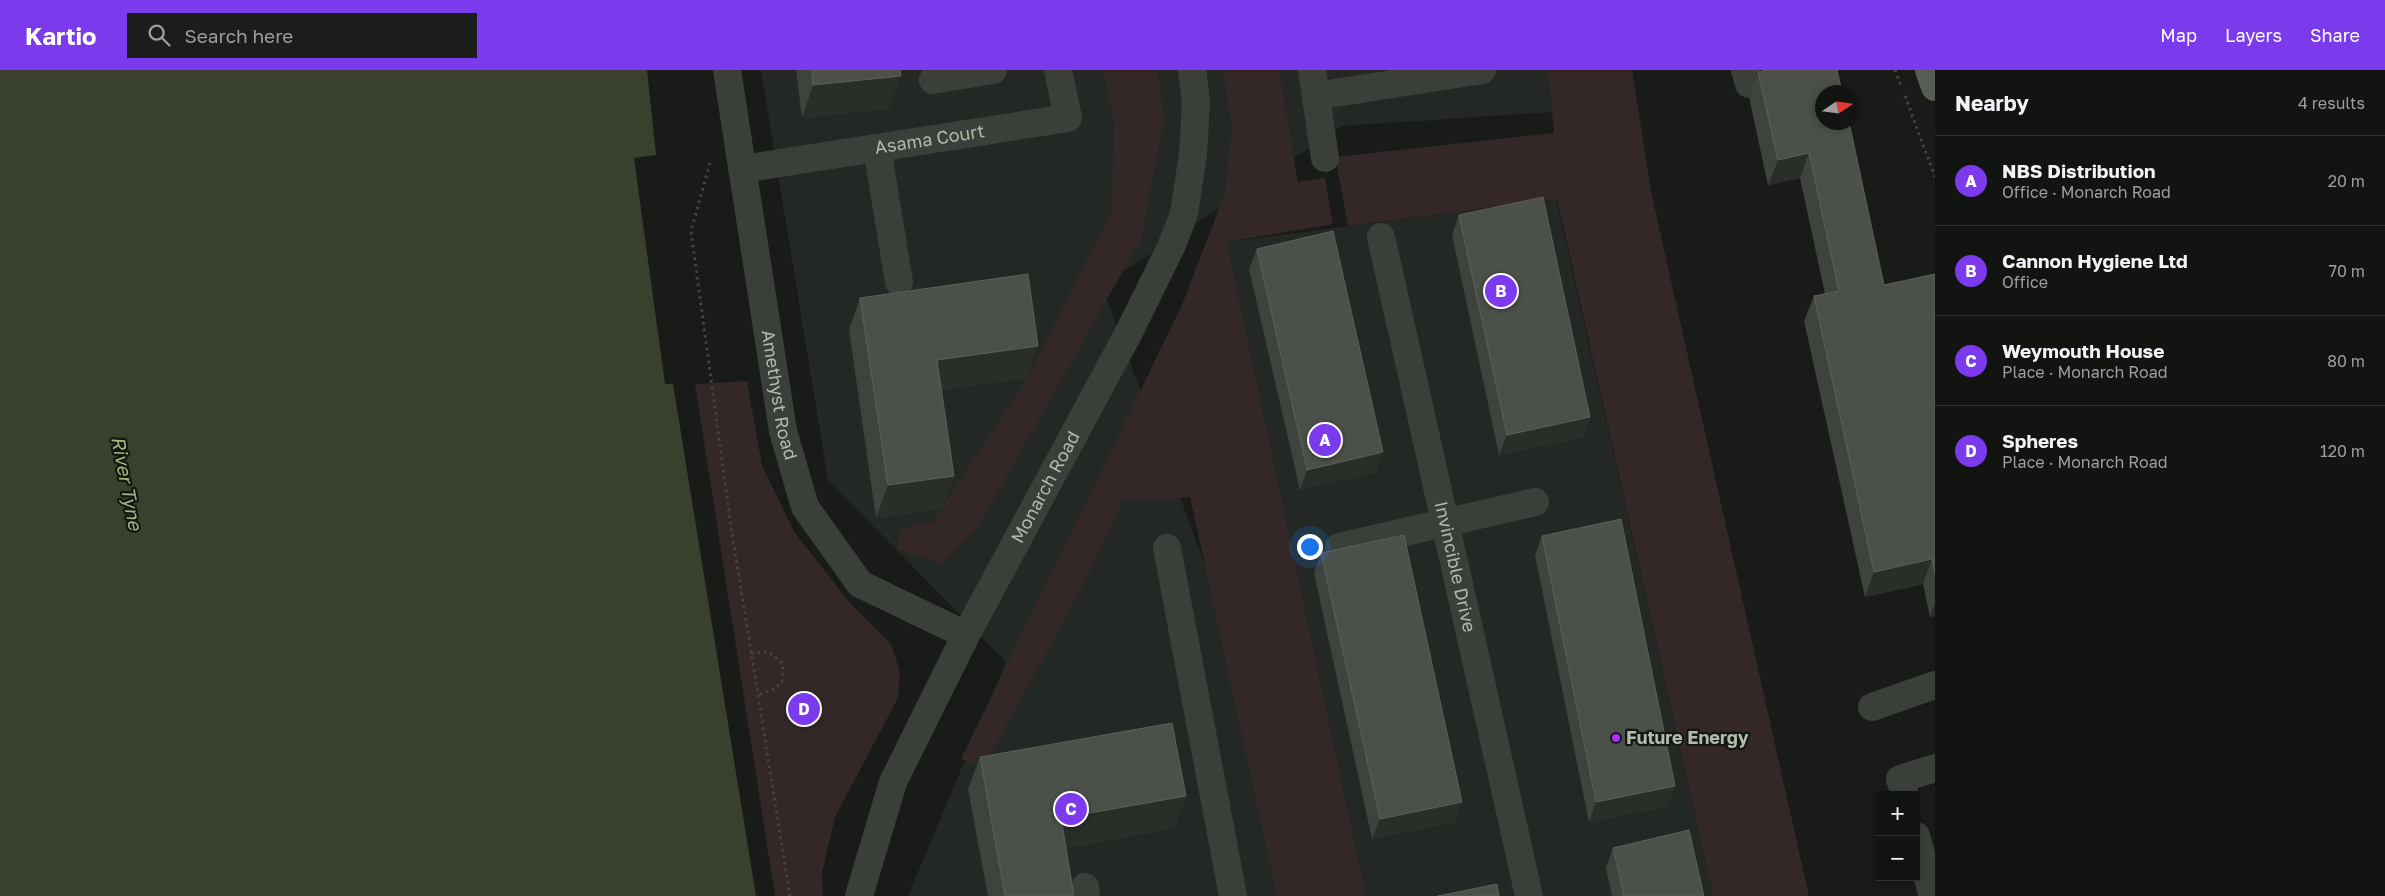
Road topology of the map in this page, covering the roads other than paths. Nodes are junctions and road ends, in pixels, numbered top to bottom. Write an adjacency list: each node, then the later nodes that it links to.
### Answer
1 (727, 70): 12 (street, Amethyst Road)
2 (993, 70): 7 (street)
3 (1058, 70): 10 (street, Asama Court)
4 (1192, 70): 19 (street, Monarch Road)
5 (1482, 70): 8 (street)
6 (1929, 70): 9 (main road)
7 (933, 80)
8 (1314, 83): 11 (street)
9 (1935, 87)
10 (877, 148): 12 (street, Asama Court); 14 (street)
11 (1325, 158)
12 (742, 168): 19 (street, Amethyst Road)
13 (1381, 237): 16 (street, Invincible Drive)
14 (899, 282)
15 (1535, 502): 16 (street)
16 (1445, 522): 17 (street); 27 (street, Invincible Drive)
17 (1338, 547)
18 (1167, 548): 26 (street)
19 (966, 635): 25 (street, Monarch Road)
20 (1935, 685): 21 (street)
21 (1872, 707)
22 (1935, 768): 23 (street)
23 (1904, 791)
24 (1920, 850): 28 (street)
25 (859, 896)
26 (1233, 896)
27 (1529, 896)
28 (1933, 896)

